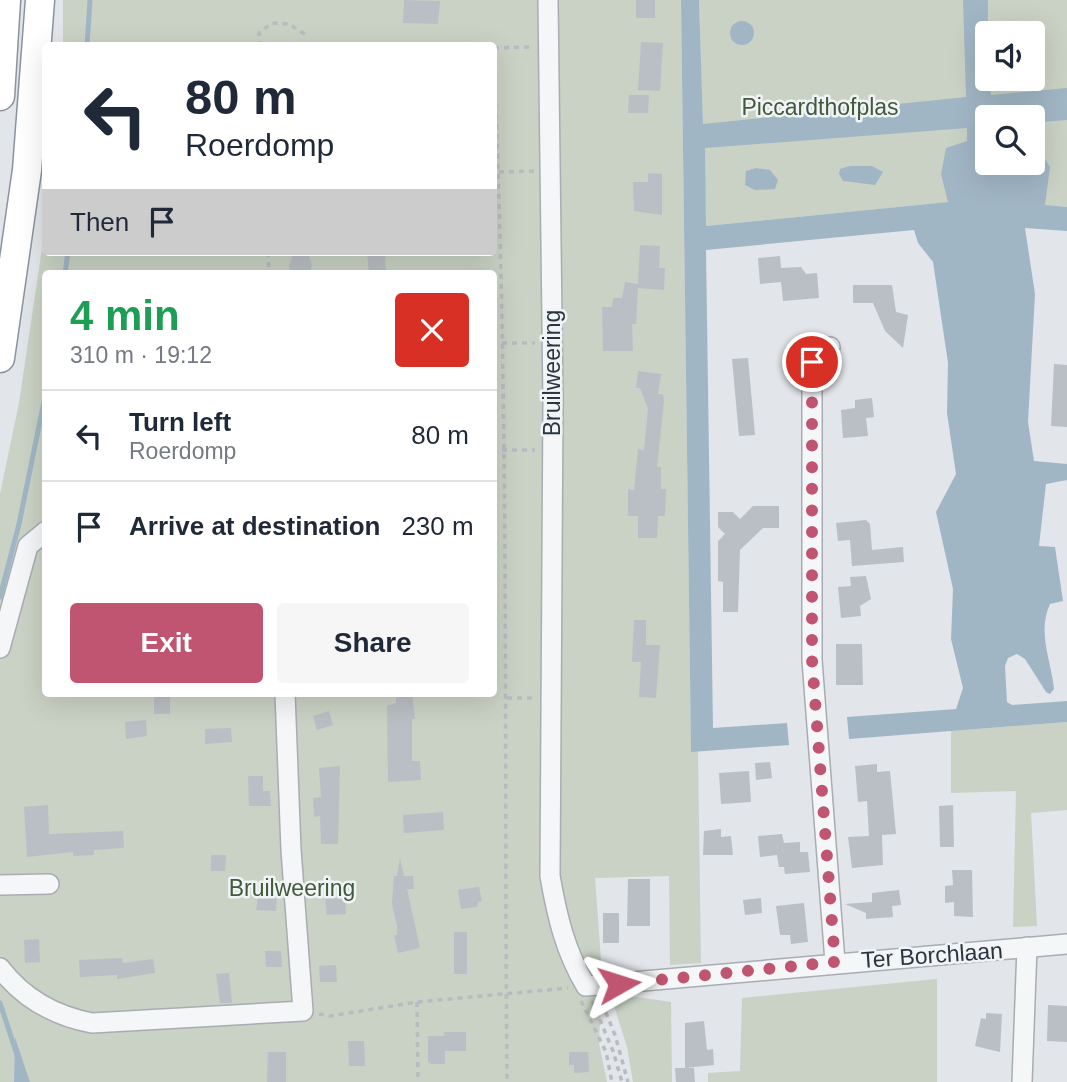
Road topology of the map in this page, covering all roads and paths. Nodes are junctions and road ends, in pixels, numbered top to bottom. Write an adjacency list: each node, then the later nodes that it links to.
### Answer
1 (6, 0): 8 (highway)
2 (40, 0): 15 (highway)
3 (548, 0): 6 (street, Bruilweering)
4 (306, 36): 5 (path)
5 (260, 42)
6 (548, 47): 7 (path); 10 (street, Bruilweering)
7 (497, 48)
8 (0, 96)
9 (497, 129): 11 (path)
10 (550, 171): 11 (path); 13 (street, Bruilweering)
11 (499, 172): 12 (path)
12 (502, 343): 13 (path); 16 (path)
13 (552, 343): 17 (street, Bruilweering)
14 (830, 347): 27 (street)
15 (0, 358)
16 (502, 450): 17 (path); 21 (path)
17 (553, 450): 22 (street, Bruilweering)
18 (42, 534): 19 (street)
19 (0, 648)
20 (285, 697): 32 (street)
21 (508, 698): 22 (path); 30 (path)
22 (551, 698): 29 (street, Bruilweering)
23 (49, 884): 24 (street)
24 (0, 885)
25 (1067, 944): 26 (street, Ter Borchlaan)
26 (1027, 947): 27 (street, Ter Borchlaan); 38 (street, Ter Borchlaan)
27 (835, 962): 29 (street, Ter Borchlaan)
28 (0, 968): 32 (street)
29 (586, 986): 30 (path); 35 (path); 36 (path); 37 (path)
30 (507, 993): 31 (path); 34 (path)
31 (417, 1002): 32 (path); 33 (path)
32 (303, 1011)
33 (418, 1082)
34 (508, 1082)
35 (612, 1082)
36 (622, 1082)
37 (628, 1082)
38 (1022, 1082)

